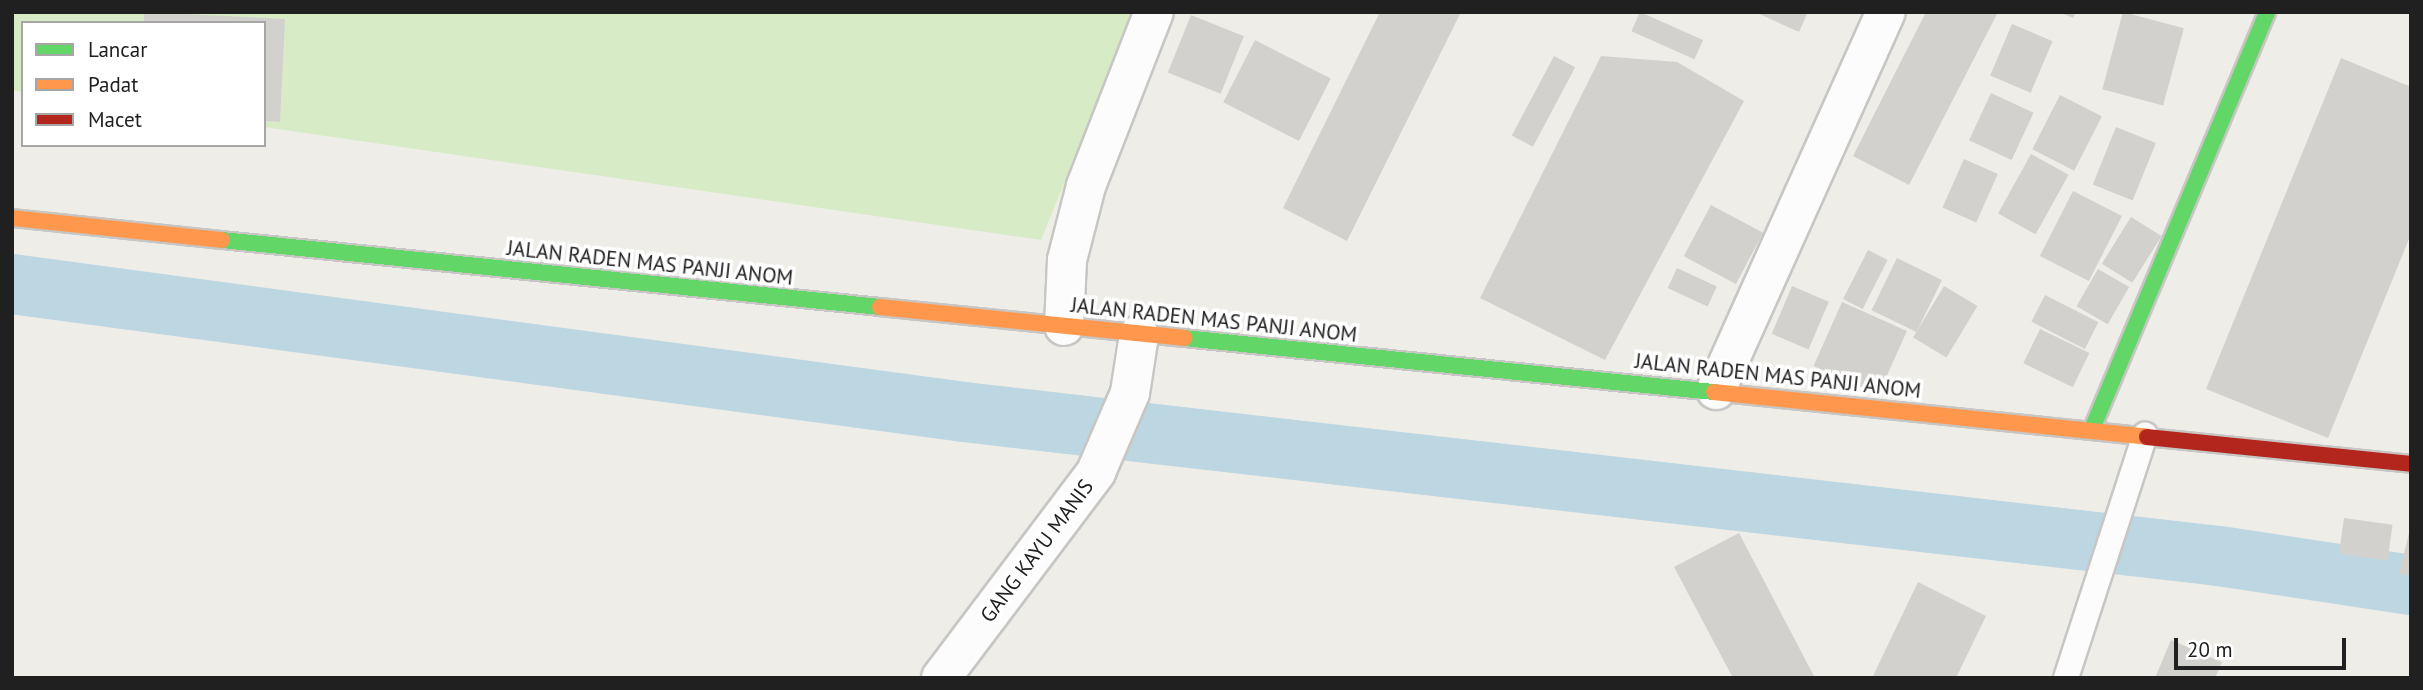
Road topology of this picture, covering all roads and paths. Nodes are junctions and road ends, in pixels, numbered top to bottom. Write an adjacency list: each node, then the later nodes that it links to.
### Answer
1 (1154, 12): 5 (street)
2 (1886, 12): 7 (street)
3 (2267, 12): 8 (street)
4 (12, 218): 5 (street, JALAN RADEN MAS PANJI ANOM)
5 (1064, 326): 6 (street, JALAN RADEN MAS PANJI ANOM)
6 (1139, 334): 7 (street, JALAN RADEN MAS PANJI ANOM); 11 (street, GANG KAYU MANIS)
7 (1716, 390): 8 (street, JALAN RADEN MAS PANJI ANOM)
8 (2092, 429): 9 (street, JALAN RADEN MAS PANJI ANOM)
9 (2145, 435): 10 (street, JALAN RADEN MAS PANJI ANOM); 12 (lane)
10 (2411, 464)
11 (941, 678)
12 (2066, 678)

